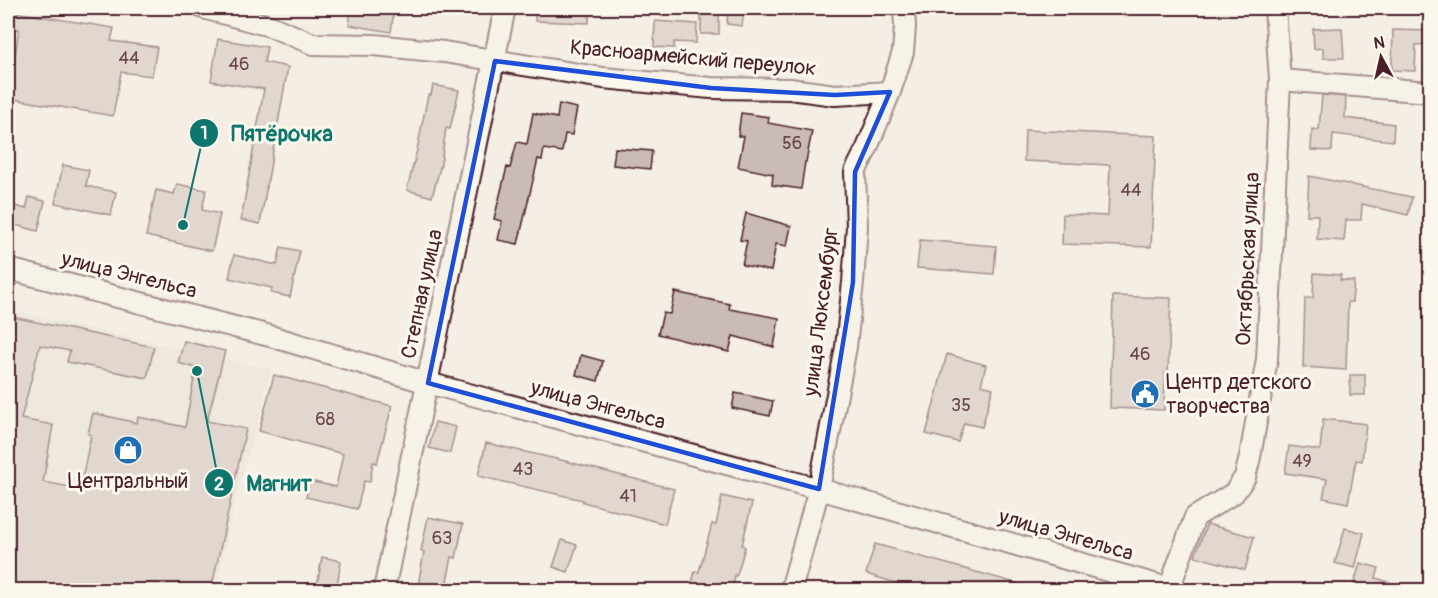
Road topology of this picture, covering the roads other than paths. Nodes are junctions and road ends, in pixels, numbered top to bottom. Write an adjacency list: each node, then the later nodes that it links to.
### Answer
1 (203, 8): 5 (street, Красноармейский переулок)
2 (505, 8): 5 (street, Степная улица)
3 (904, 8): 7 (street, улица Люксембург)
4 (1275, 8): 6 (street, Октябрьская улица)
5 (495, 61): 7 (street, Красноармейский переулок); 10 (street, Степная улица)
6 (1280, 80): 8 (street); 12 (street, Октябрьская улица)
7 (890, 92): 11 (street, улица Люксембург)
8 (1431, 92)
9 (8, 269): 10 (street, улица Энгельса)
10 (428, 383): 11 (street, улица Энгельса); 13 (street, Степная улица)
11 (819, 489): 12 (street, улица Энгельса); 14 (street, улица Люксембург)
12 (1172, 590)
13 (384, 591)
14 (791, 591)

